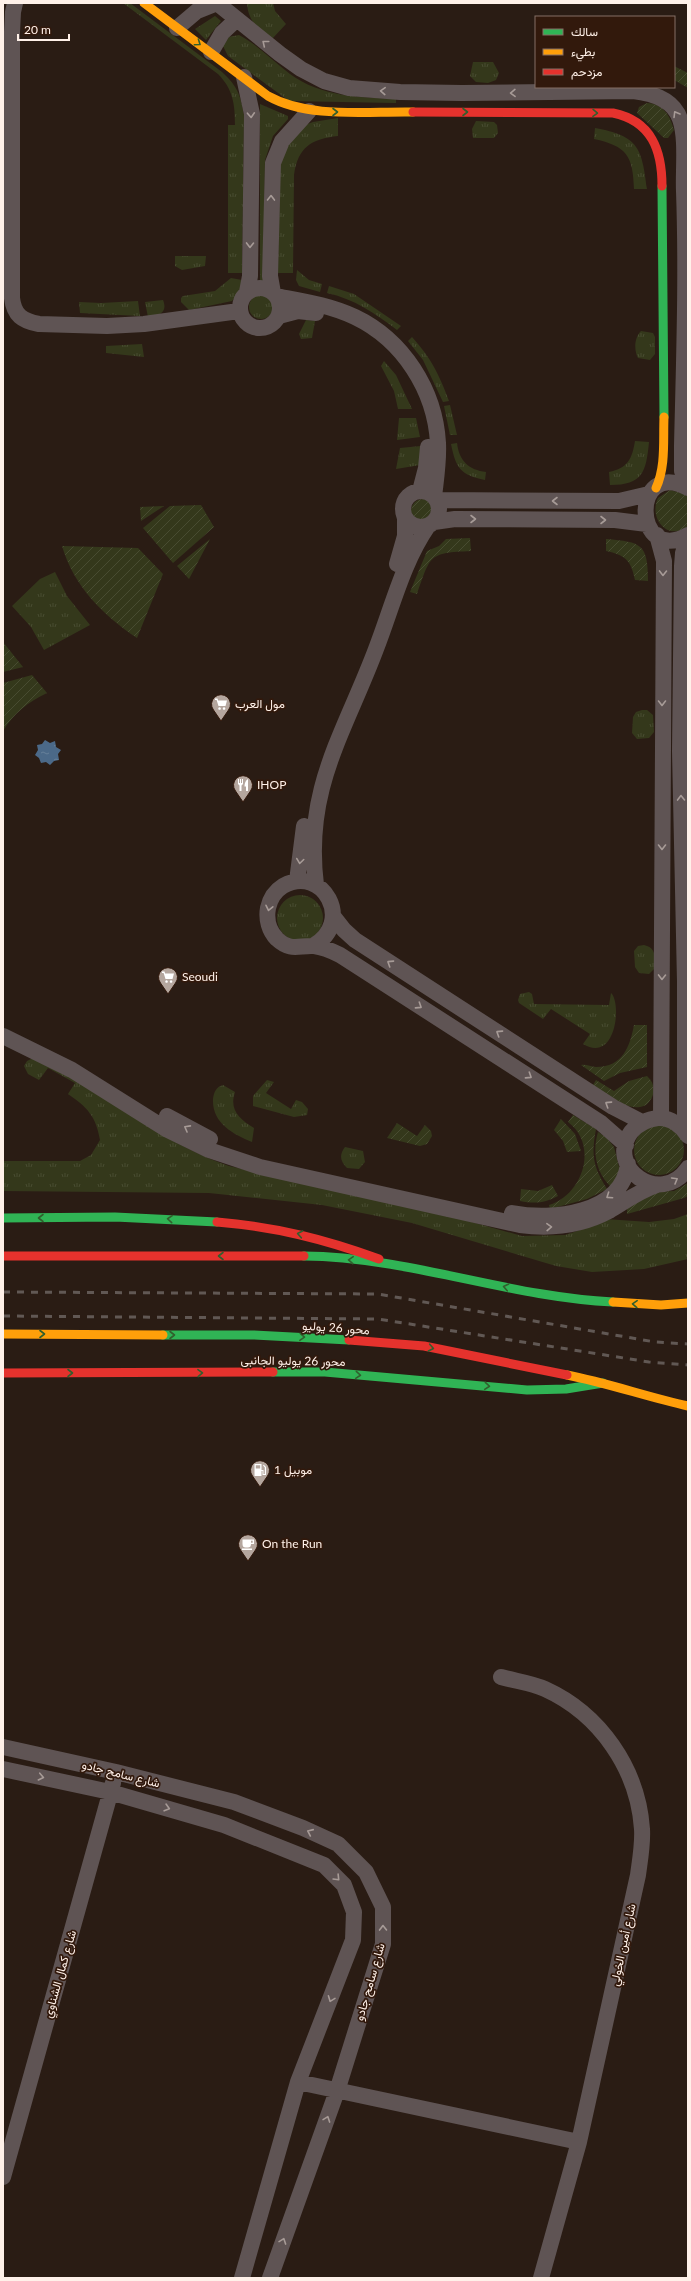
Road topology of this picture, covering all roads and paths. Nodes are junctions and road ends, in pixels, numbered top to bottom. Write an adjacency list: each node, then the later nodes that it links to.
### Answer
1 (15, 3): 15 (street)
2 (144, 3): 5 (main road)
3 (222, 4): 4 (street); 5 (street)
4 (237, 19): 6 (street); 8 (street, one-way to 4)
5 (177, 28): 6 (main road, one-way to 6)
6 (211, 52): 7 (main road)
7 (244, 77): 9 (main road); 13 (street, one-way to 13)
8 (633, 91): 10 (street); 11 (street, one-way to 8)
9 (309, 112): 10 (main road, one-way to 10); 14 (street, one-way to 9)
10 (631, 118): 12 (main road)
11 (682, 135): 12 (street); 17 (street)
12 (657, 145): 18 (main road)
13 (247, 292): 14 (street); 15 (street)
14 (274, 294): 16 (street); 19 (street)
15 (239, 311): 16 (street)
16 (279, 316): 19 (street)
17 (688, 487): 18 (street)
18 (652, 491): 19 (street, one-way to 19); 22 (street)
19 (430, 496): 20 (street); 21 (street)
20 (405, 519): 21 (street); 25 (street, one-way to 25)
21 (431, 524): 22 (street, one-way to 22); 26 (street)
22 (652, 530): 23 (street); 31 (street, one-way to 31)
23 (688, 534)
24 (688, 538): 33 (street, one-way to 24)
25 (297, 882): 26 (street); 28 (street, one-way to 28)
26 (316, 885): 27 (street)
27 (334, 916): 28 (street); 32 (street, one-way to 27)
28 (313, 946): 34 (street, one-way to 34)
29 (3, 1024): 35 (street, one-way to 29)
30 (3, 1036): 37 (street, one-way to 37)
31 (661, 1118): 32 (street); 33 (street)
32 (642, 1122): 34 (street)
33 (687, 1134)
34 (626, 1144): 35 (street)
35 (628, 1164): 37 (street)
36 (688, 1168): 37 (street, one-way to 36)
37 (657, 1185)
38 (3, 1218): 40 (main road, one-way to 38)
39 (3, 1256): 40 (main road, one-way to 39)
40 (390, 1263): 42 (main road, one-way to 40)
41 (688, 1302): 42 (main road)
42 (661, 1305): 43 (main road)
43 (674, 1312)
44 (3, 1334): 46 (main road, محور 26 يوليو, one-way to 46)
45 (3, 1373): 46 (main road, محور 26 يوليو الجانبى, one-way to 46)
46 (606, 1383): 48 (main road, محور 26 يوليو)
47 (681, 1394): 48 (main road)
48 (660, 1400): 49 (main road, محور 26 يوليو)
49 (688, 1406)
50 (501, 1677): 57 (street, شارع أمين الخولي)
51 (3, 1747): 53 (street, شارع سامح جادو)
52 (3, 1769): 54 (street, شارع سامح جادو, one-way to 54)
53 (116, 1772): 54 (street, شارع كمال الشناوي); 56 (street, شارع سامح جادو, one-way to 53)
54 (110, 1792): 55 (street, شارع سامح جادو, one-way to 55); 58 (street, شارع كمال الشناوي)
55 (298, 2082): 56 (street); 59 (street, شارع سامح جادو)
56 (337, 2090): 57 (street); 60 (street, شارع سامح جادو, one-way to 56)
57 (579, 2142): 61 (street, شارع أمين الخولي)
58 (3, 2176)
59 (242, 2278)
60 (270, 2278)
61 (541, 2278)

